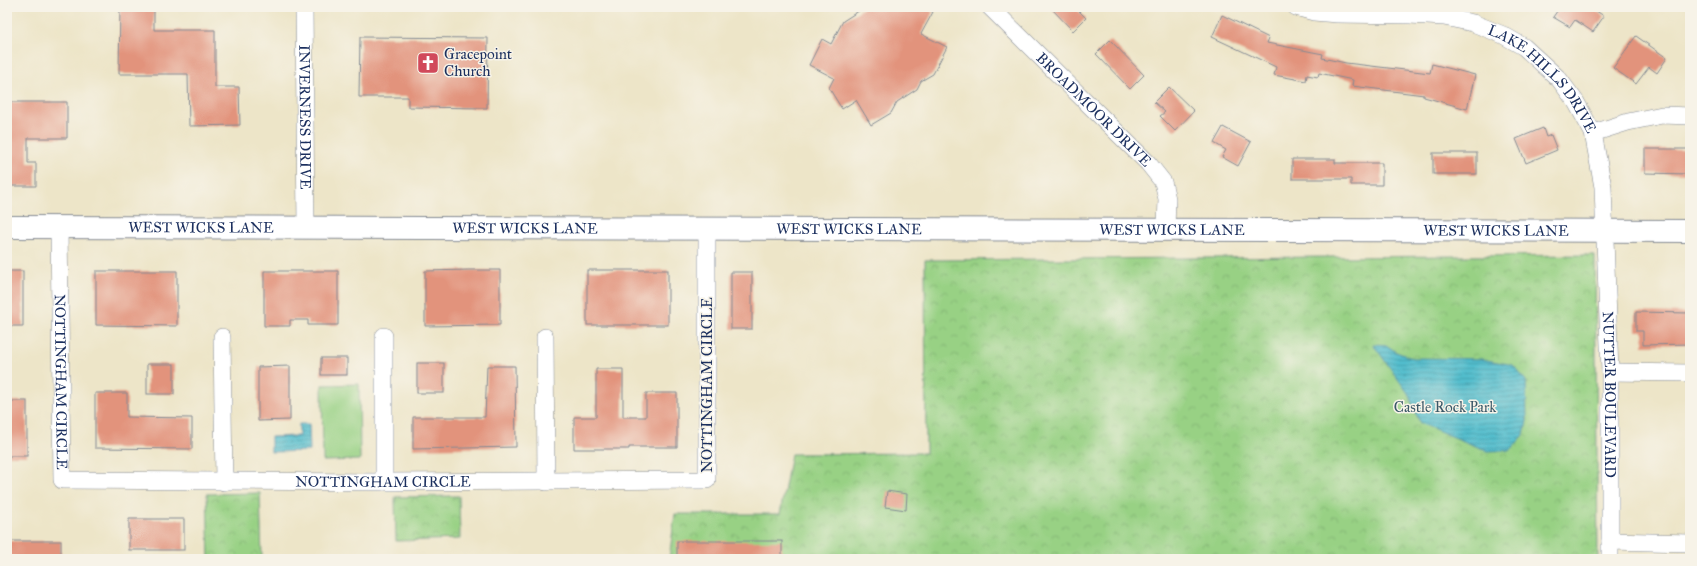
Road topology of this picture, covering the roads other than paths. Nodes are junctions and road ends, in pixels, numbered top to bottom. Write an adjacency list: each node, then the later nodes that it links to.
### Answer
1 (304, 7): 8 (street, INVERNESS DRIVE)
2 (990, 7): 9 (street, BROADMOOR DRIVE)
3 (1296, 7): 5 (street, LAKE HILLS DRIVE)
4 (1690, 116): 5 (street)
5 (1593, 133): 11 (street, LAKE HILLS DRIVE)
6 (7, 227): 7 (main road, WEST WICKS LANE)
7 (60, 227): 8 (main road, WEST WICKS LANE); 18 (street, NOTTINGHAM CIRCLE)
8 (306, 228): 10 (main road, WEST WICKS LANE)
9 (1166, 228): 10 (main road, WEST WICKS LANE); 11 (main road, WEST WICKS LANE)
10 (707, 229): 20 (street, NOTTINGHAM CIRCLE)
11 (1605, 230): 12 (main road, WEST WICKS LANE); 16 (street, NUTTER BOULEVARD)
12 (1690, 231)
13 (384, 336): 19 (street)
14 (222, 337): 18 (street)
15 (545, 337): 20 (street)
16 (1610, 372): 17 (street); 21 (street, NUTTER BOULEVARD)
17 (1690, 373)
18 (224, 482): 19 (street, NOTTINGHAM CIRCLE)
19 (384, 482): 20 (street, NOTTINGHAM CIRCLE)
20 (546, 482)
21 (1610, 541): 22 (street); 23 (street, NUTTER BOULEVARD)
22 (1690, 543)
23 (1610, 559)

